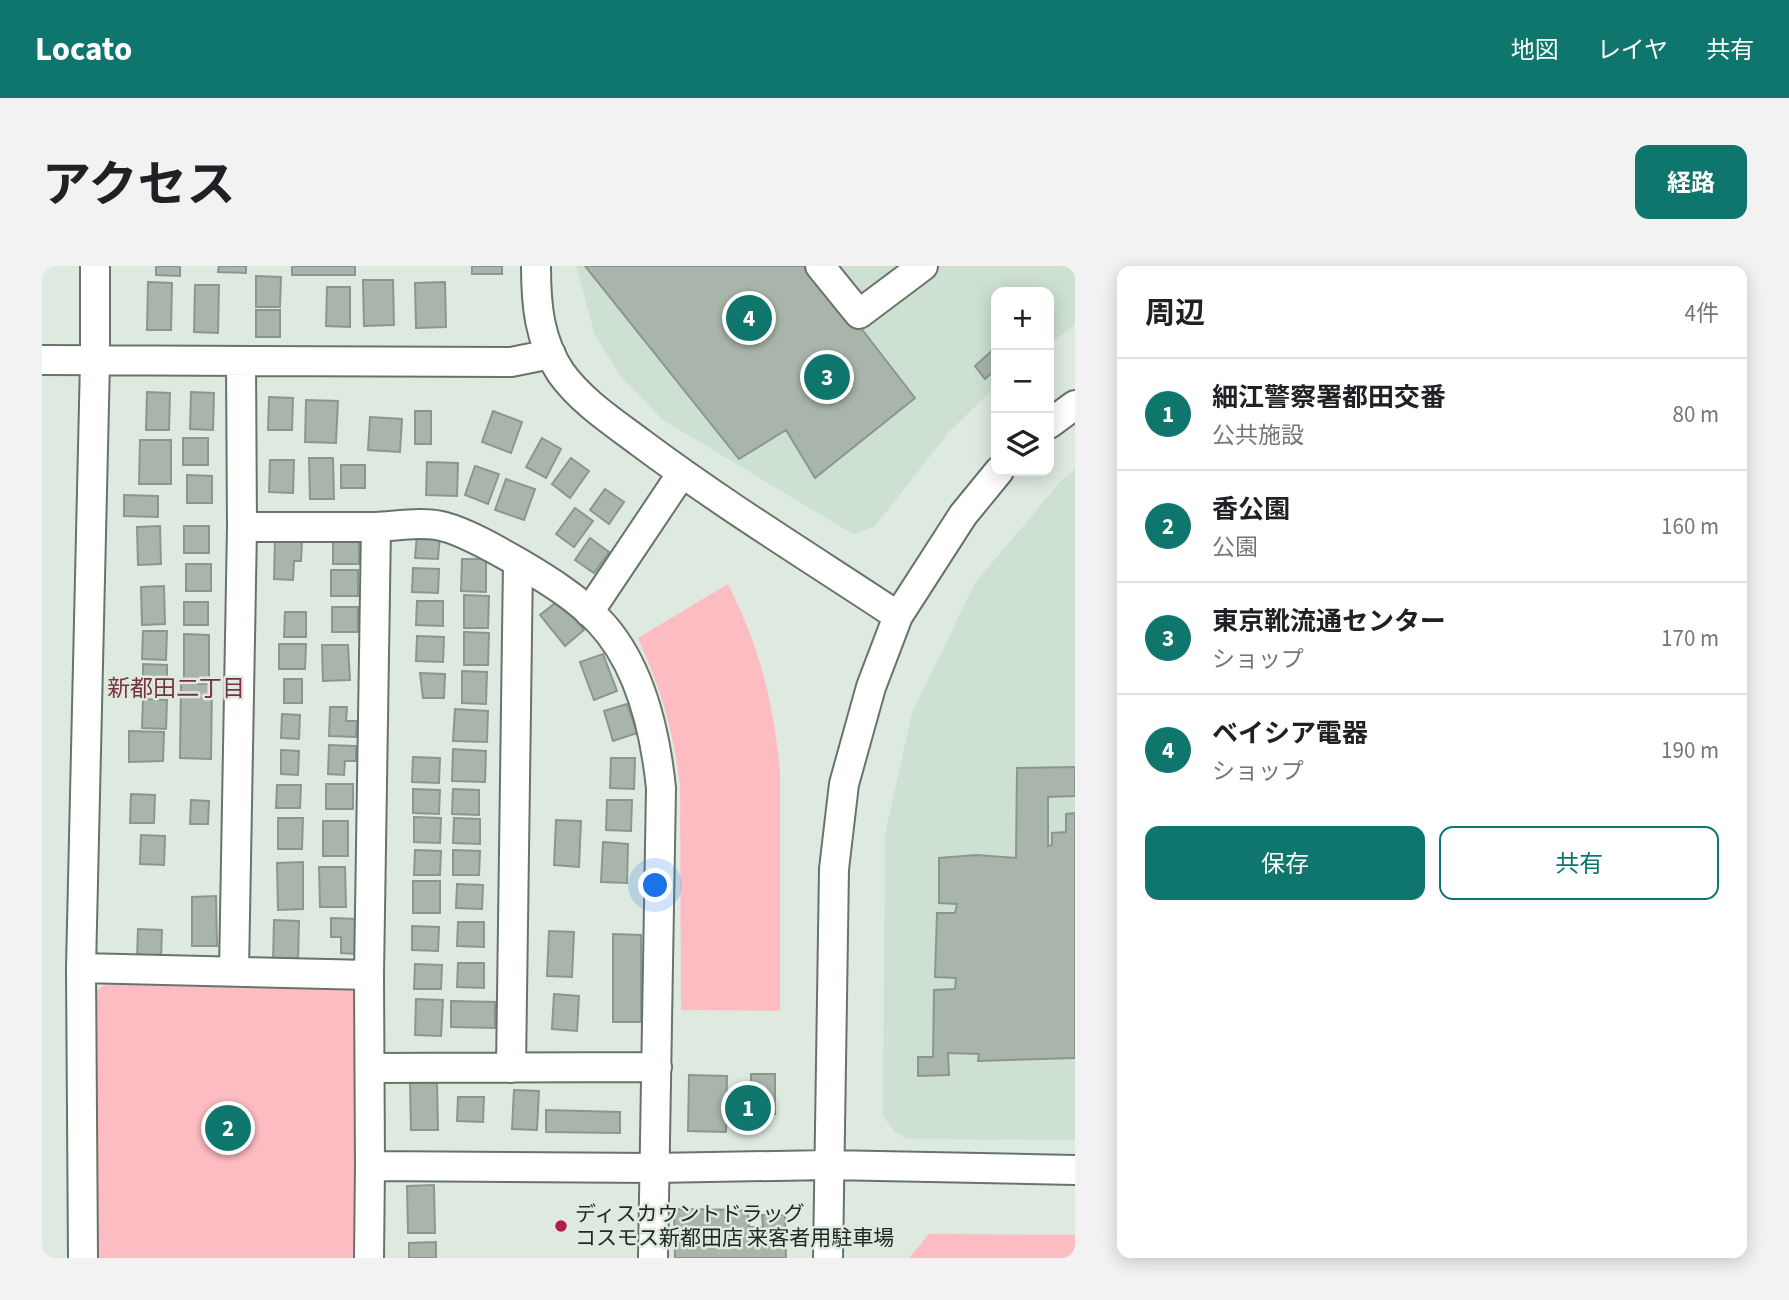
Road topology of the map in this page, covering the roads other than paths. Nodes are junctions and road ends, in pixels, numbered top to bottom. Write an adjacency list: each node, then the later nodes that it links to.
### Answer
1 (95, 266): 7 (street)
2 (536, 266): 5 (street)
3 (820, 266): 4 (street)
4 (923, 266)
5 (551, 354): 8 (street); 11 (street)
6 (42, 360): 7 (street)
7 (95, 360): 8 (street); 18 (street)
8 (242, 360): 13 (street)
9 (1075, 405): 10 (street)
10 (1054, 420)
11 (682, 473): 16 (street); 17 (street)
12 (995, 476): 17 (street)
13 (242, 527): 14 (street); 19 (street)
14 (376, 527): 15 (street); 20 (street)
15 (518, 562): 16 (street); 23 (street)
16 (589, 612): 21 (street)
17 (898, 616): 24 (street)
18 (81, 968): 19 (street); 28 (street)
19 (234, 971): 20 (street)
20 (369, 975): 22 (street)
21 (657, 1067): 23 (street); 26 (street)
22 (370, 1068): 23 (street); 25 (street)
23 (511, 1068)
24 (828, 1165): 26 (street); 27 (street); 31 (street)
25 (370, 1166): 26 (street); 29 (street)
26 (653, 1168): 30 (street)
27 (1075, 1170)
28 (83, 1258)
29 (369, 1258)
30 (653, 1258)
31 (828, 1258)

